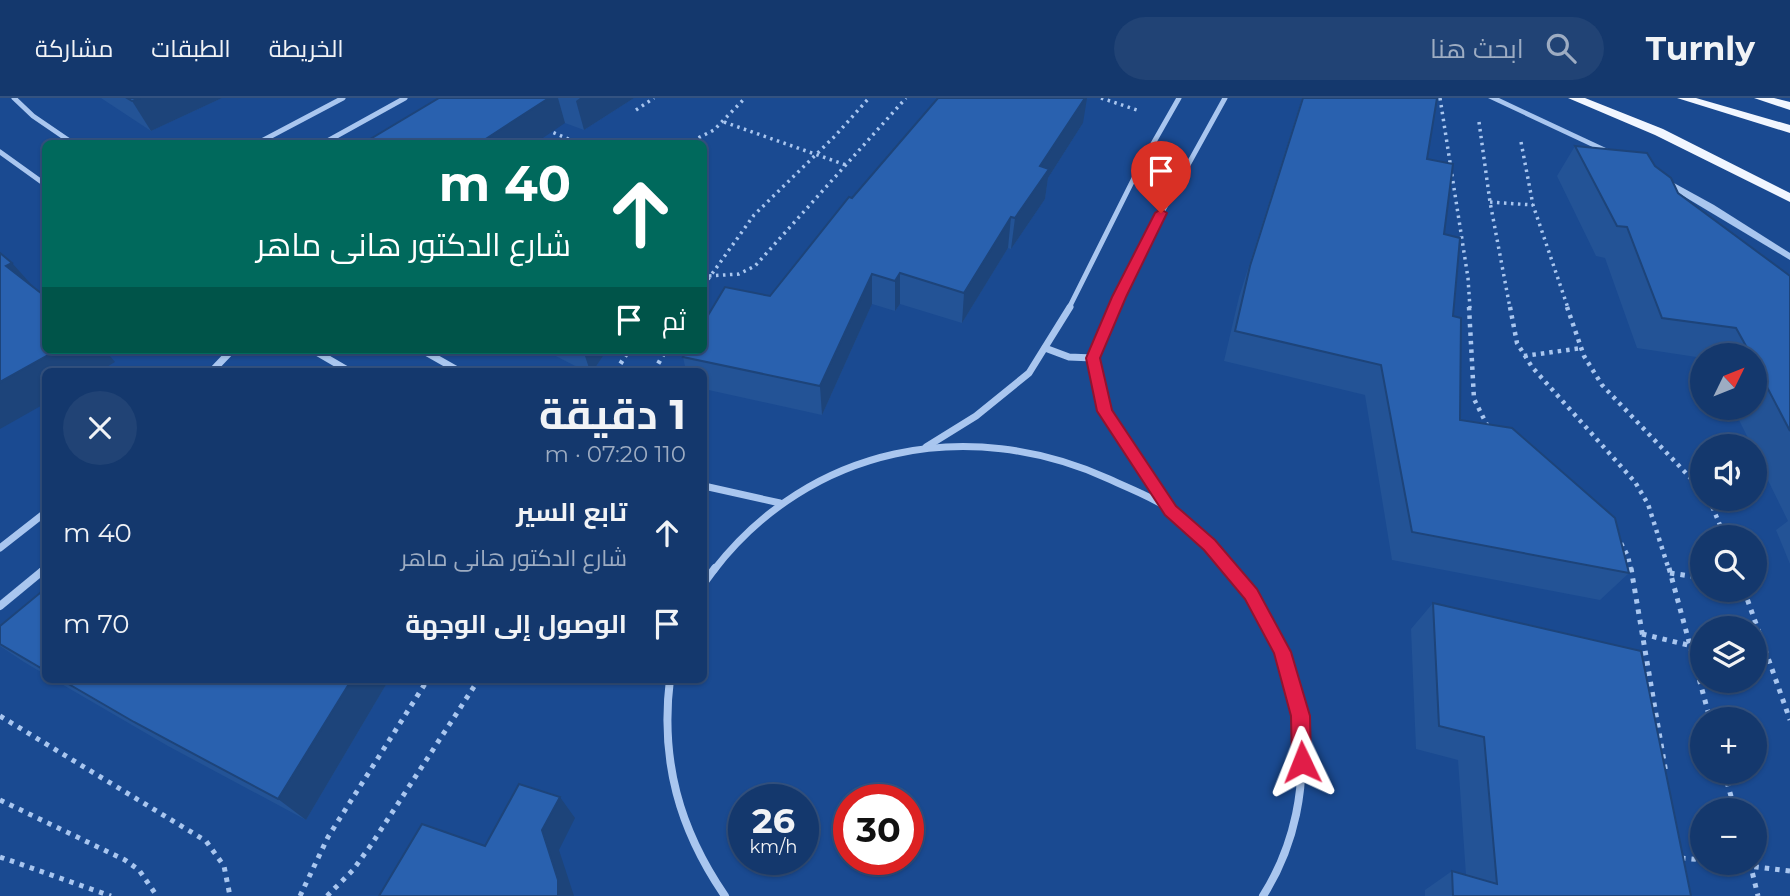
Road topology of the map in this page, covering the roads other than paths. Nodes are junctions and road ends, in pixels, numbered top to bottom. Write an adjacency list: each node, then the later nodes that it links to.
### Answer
1 (14, 98): 12 (street)
2 (343, 98): 13 (street)
3 (405, 98): 14 (street)
4 (1179, 98): 21 (street)
5 (1225, 98): 25 (street)
6 (1492, 98): 16 (street)
7 (1573, 98): 19 (main road)
8 (1683, 98): 11 (main road)
9 (1760, 98): 10 (main road)
10 (1790, 106)
11 (1790, 129)
12 (68, 140)
13 (263, 140)
14 (329, 140)
15 (0, 152): 18 (street)
16 (1633, 163)
17 (1655, 176): 20 (street)
18 (42, 182)
19 (1790, 198)
20 (1790, 257)
21 (1045, 348): 25 (street); 29 (street)
22 (228, 354): 26 (street)
23 (320, 354): 27 (street)
24 (429, 354): 28 (street)
25 (1093, 358): 32 (street)
26 (215, 368)
27 (344, 368)
28 (454, 368)
29 (926, 448): 31 (street); 32 (street)
30 (707, 487): 31 (street)
31 (780, 503): 36 (street)
32 (1171, 510): 40 (street)
33 (42, 515): 34 (street)
34 (0, 548)
35 (42, 571): 37 (street)
36 (707, 579)
37 (0, 606)
38 (669, 683): 39 (street)
39 (725, 896)
40 (1263, 896)

